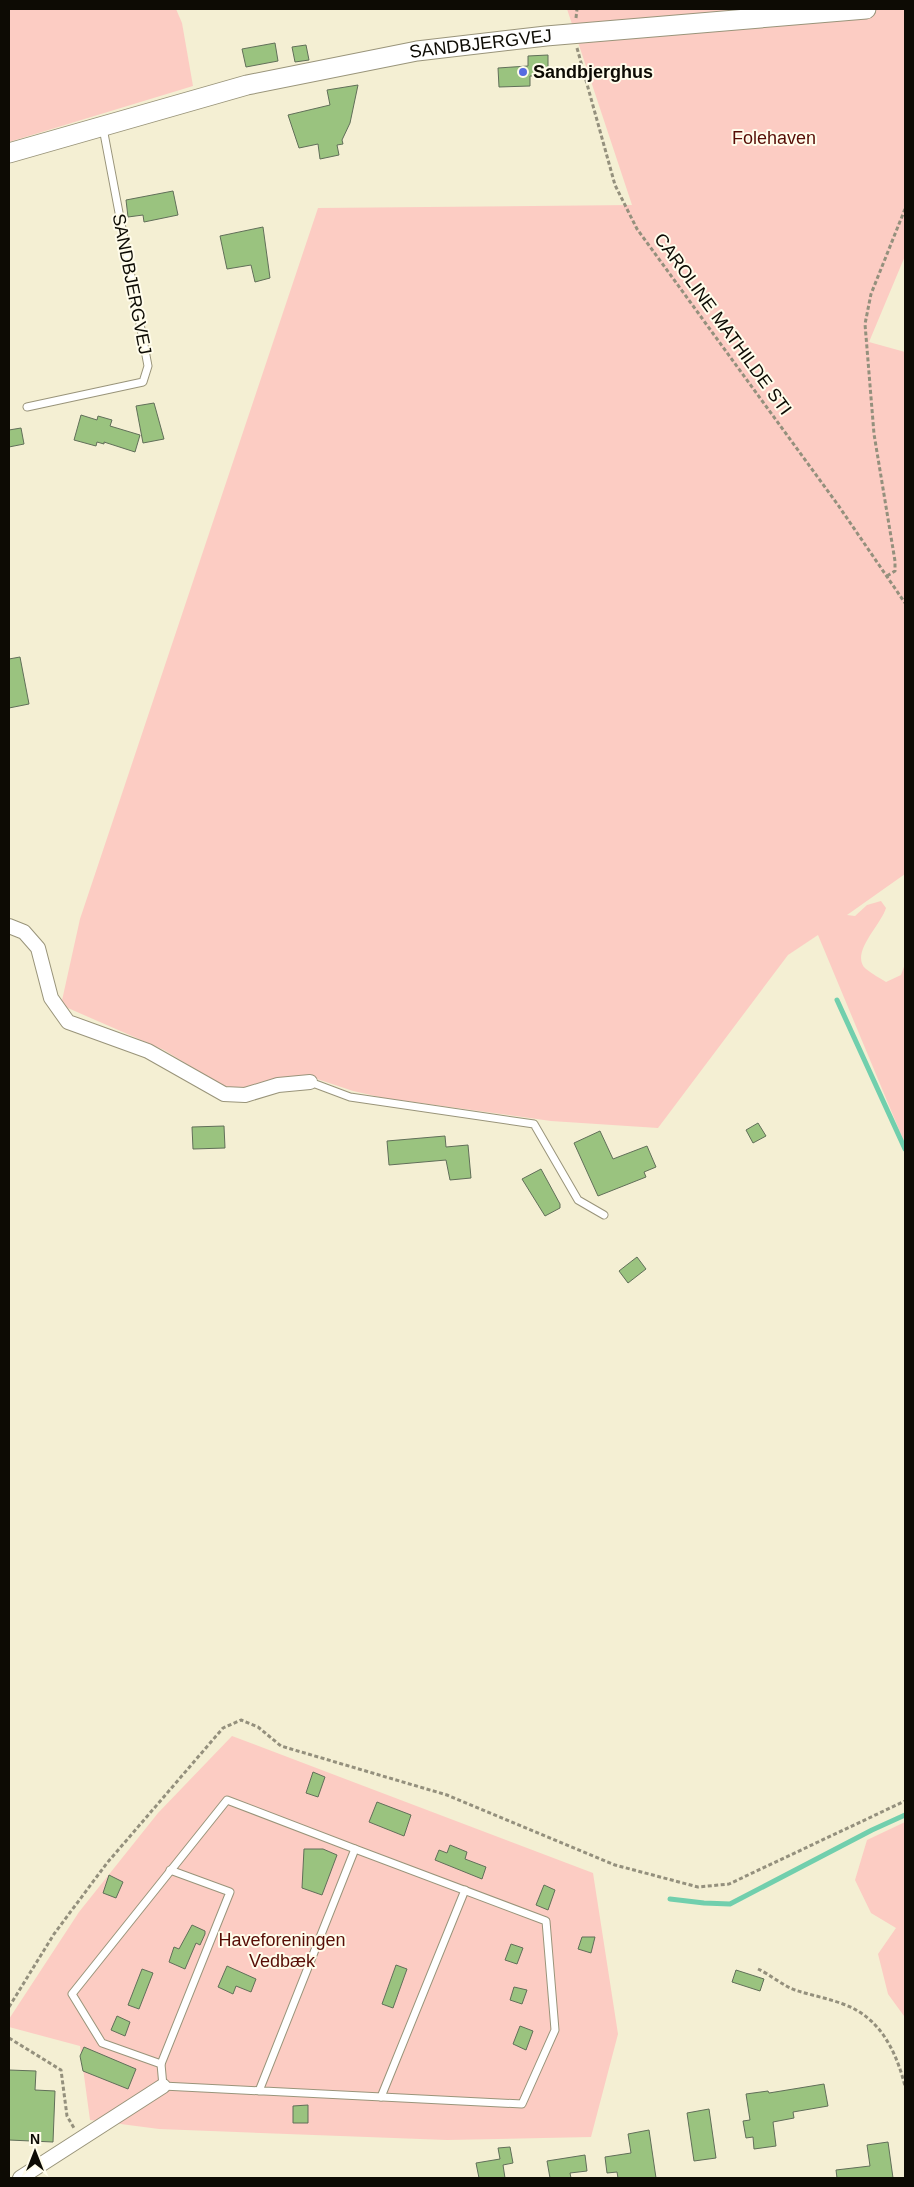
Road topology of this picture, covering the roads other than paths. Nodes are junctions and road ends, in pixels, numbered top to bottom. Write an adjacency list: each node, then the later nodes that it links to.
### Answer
1 (866, 9): 2 (street, SANDBJERGVEJ)
2 (103, 127): 3 (street, SANDBJERGVEJ); 4 (lane, SANDBJERGVEJ)
3 (9, 153)
4 (28, 407)
5 (9, 926): 6 (street)
6 (310, 1082): 7 (lane)
7 (604, 1215)
8 (355, 1850): 9 (lane); 10 (lane); 13 (lane)
9 (170, 1870): 11 (lane); 11 (lane)
10 (465, 1890): 14 (lane); 14 (lane)
11 (161, 2064): 12 (lane)
12 (163, 2086): 13 (lane); 15 (street)
13 (259, 2091): 14 (lane)
14 (382, 2097)
15 (20, 2178)

